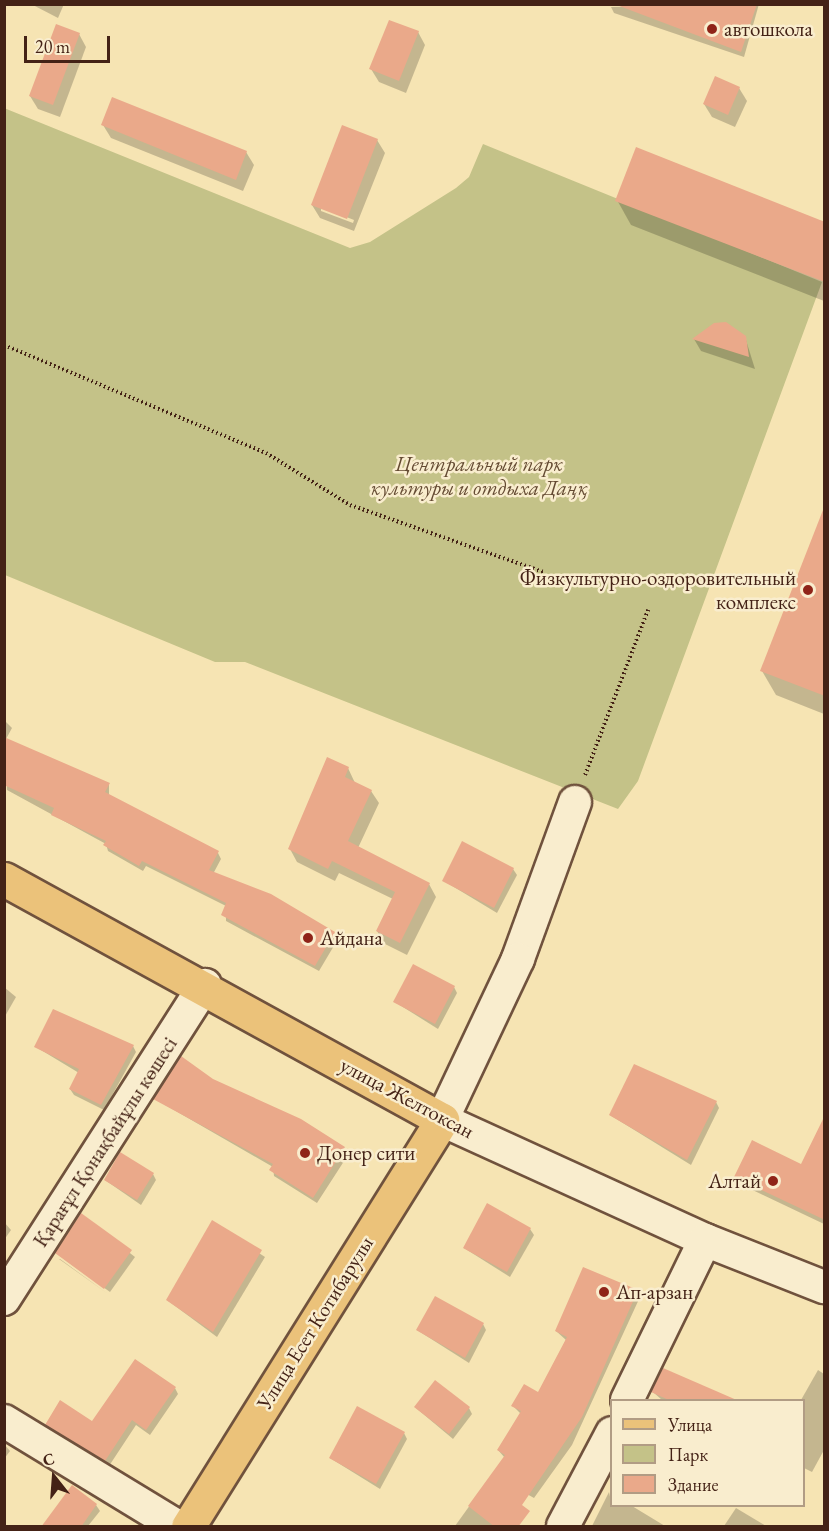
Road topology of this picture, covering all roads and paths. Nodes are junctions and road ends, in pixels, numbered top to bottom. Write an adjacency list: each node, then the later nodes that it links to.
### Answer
1 (4, 345): 2 (path)
2 (544, 572)
3 (648, 610): 4 (path)
4 (575, 802): 7 (street)
5 (4, 879): 6 (main road, улица Желтоксан)
6 (205, 985): 7 (main road, улица Желтоксан); 10 (street, Қарағұл Қонақбайұлы көшесі)
7 (442, 1120): 8 (street, улица Желтоксан); 15 (main road, Улица Есет Котибарулы)
8 (705, 1240): 9 (street, улица Желтоксан); 11 (street)
9 (825, 1287)
10 (4, 1299)
11 (628, 1399)
12 (4, 1421): 14 (street)
13 (610, 1437): 16 (street)
14 (177, 1527)
15 (188, 1527)
16 (563, 1527)

